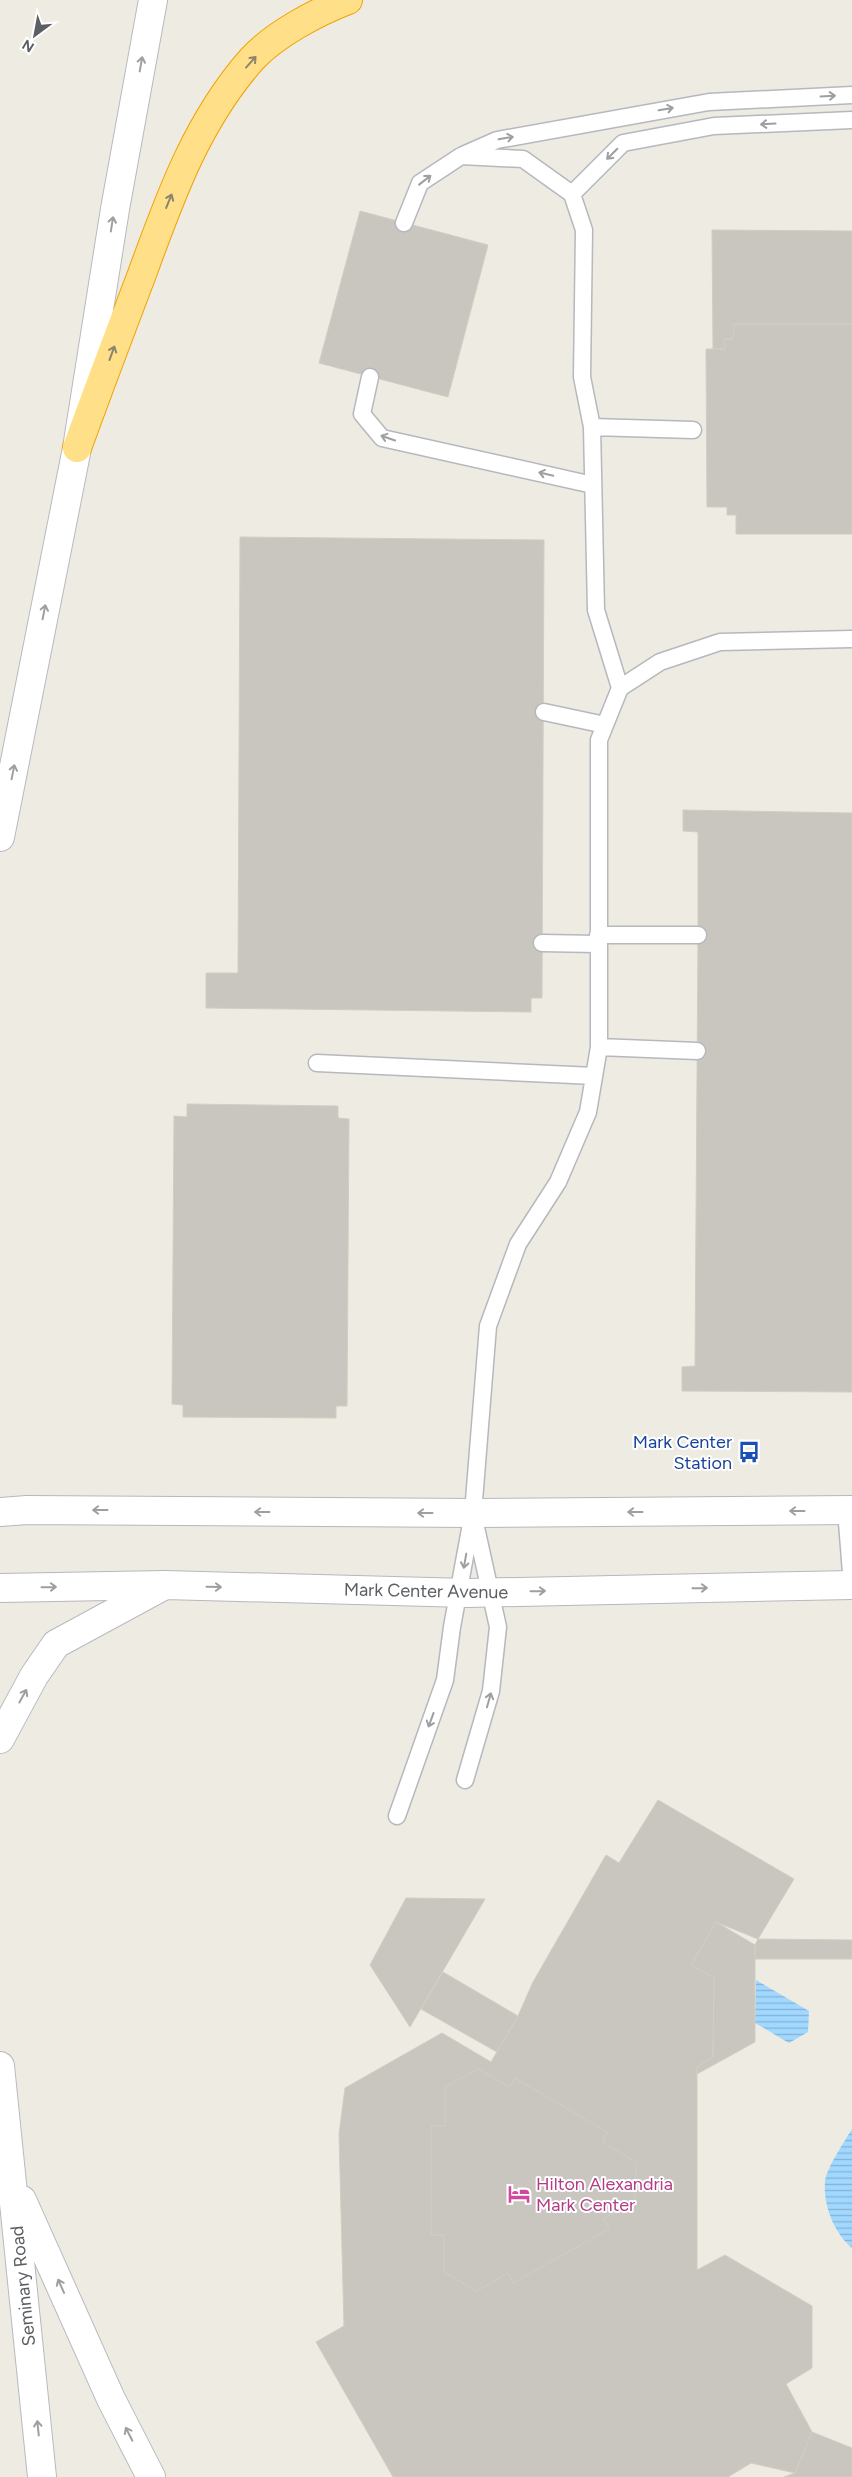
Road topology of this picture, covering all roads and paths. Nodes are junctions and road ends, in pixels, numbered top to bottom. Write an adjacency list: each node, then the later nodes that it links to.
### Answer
1 (153, 0): 11 (main road, one-way to 1)
2 (348, 0): 11 (highway, one-way to 2)
3 (852, 95): 5 (lane, one-way to 3)
4 (852, 120): 6 (lane, one-way to 6)
5 (462, 156): 6 (lane); 7 (lane, one-way to 5)
6 (572, 194): 9 (lane)
7 (404, 223)
8 (370, 377): 12 (lane, one-way to 8)
9 (592, 427): 10 (lane); 12 (lane)
10 (693, 430)
11 (77, 448): 17 (main road, one-way to 11)
12 (594, 485): 14 (lane)
13 (852, 640): 14 (lane)
14 (620, 688): 16 (lane)
15 (544, 712): 16 (lane)
16 (604, 725): 19 (lane)
17 (0, 837)
18 (698, 935): 19 (lane)
19 (597, 939): 20 (lane); 21 (lane)
20 (542, 943)
21 (599, 1047): 22 (lane); 24 (lane)
22 (697, 1051)
23 (317, 1063): 24 (lane)
24 (594, 1076): 27 (lane)
25 (849, 1510): 27 (main road, one-way to 27); 29 (lane)
26 (0, 1512): 27 (main road, one-way to 26)
27 (473, 1513): 31 (lane, one-way to 31); 32 (lane)
28 (165, 1585): 30 (main road, Mark Center Avenue, one-way to 28); 31 (main road, Mark Center Avenue, one-way to 31); 33 (main road, one-way to 28)
29 (852, 1585): 32 (main road, Mark Center Avenue, one-way to 29)
30 (0, 1588)
31 (460, 1592): 32 (main road, Mark Center Avenue); 35 (lane, one-way to 35)
32 (489, 1592): 34 (lane, one-way to 32)
33 (0, 1739)
34 (465, 1780)
35 (398, 1816)
36 (0, 2066): 37 (main road, Seminary Road)
37 (12, 2177): 38 (main road, Seminary Road, one-way to 37); 39 (main road, one-way to 37)
38 (42, 2477)
39 (151, 2477)

